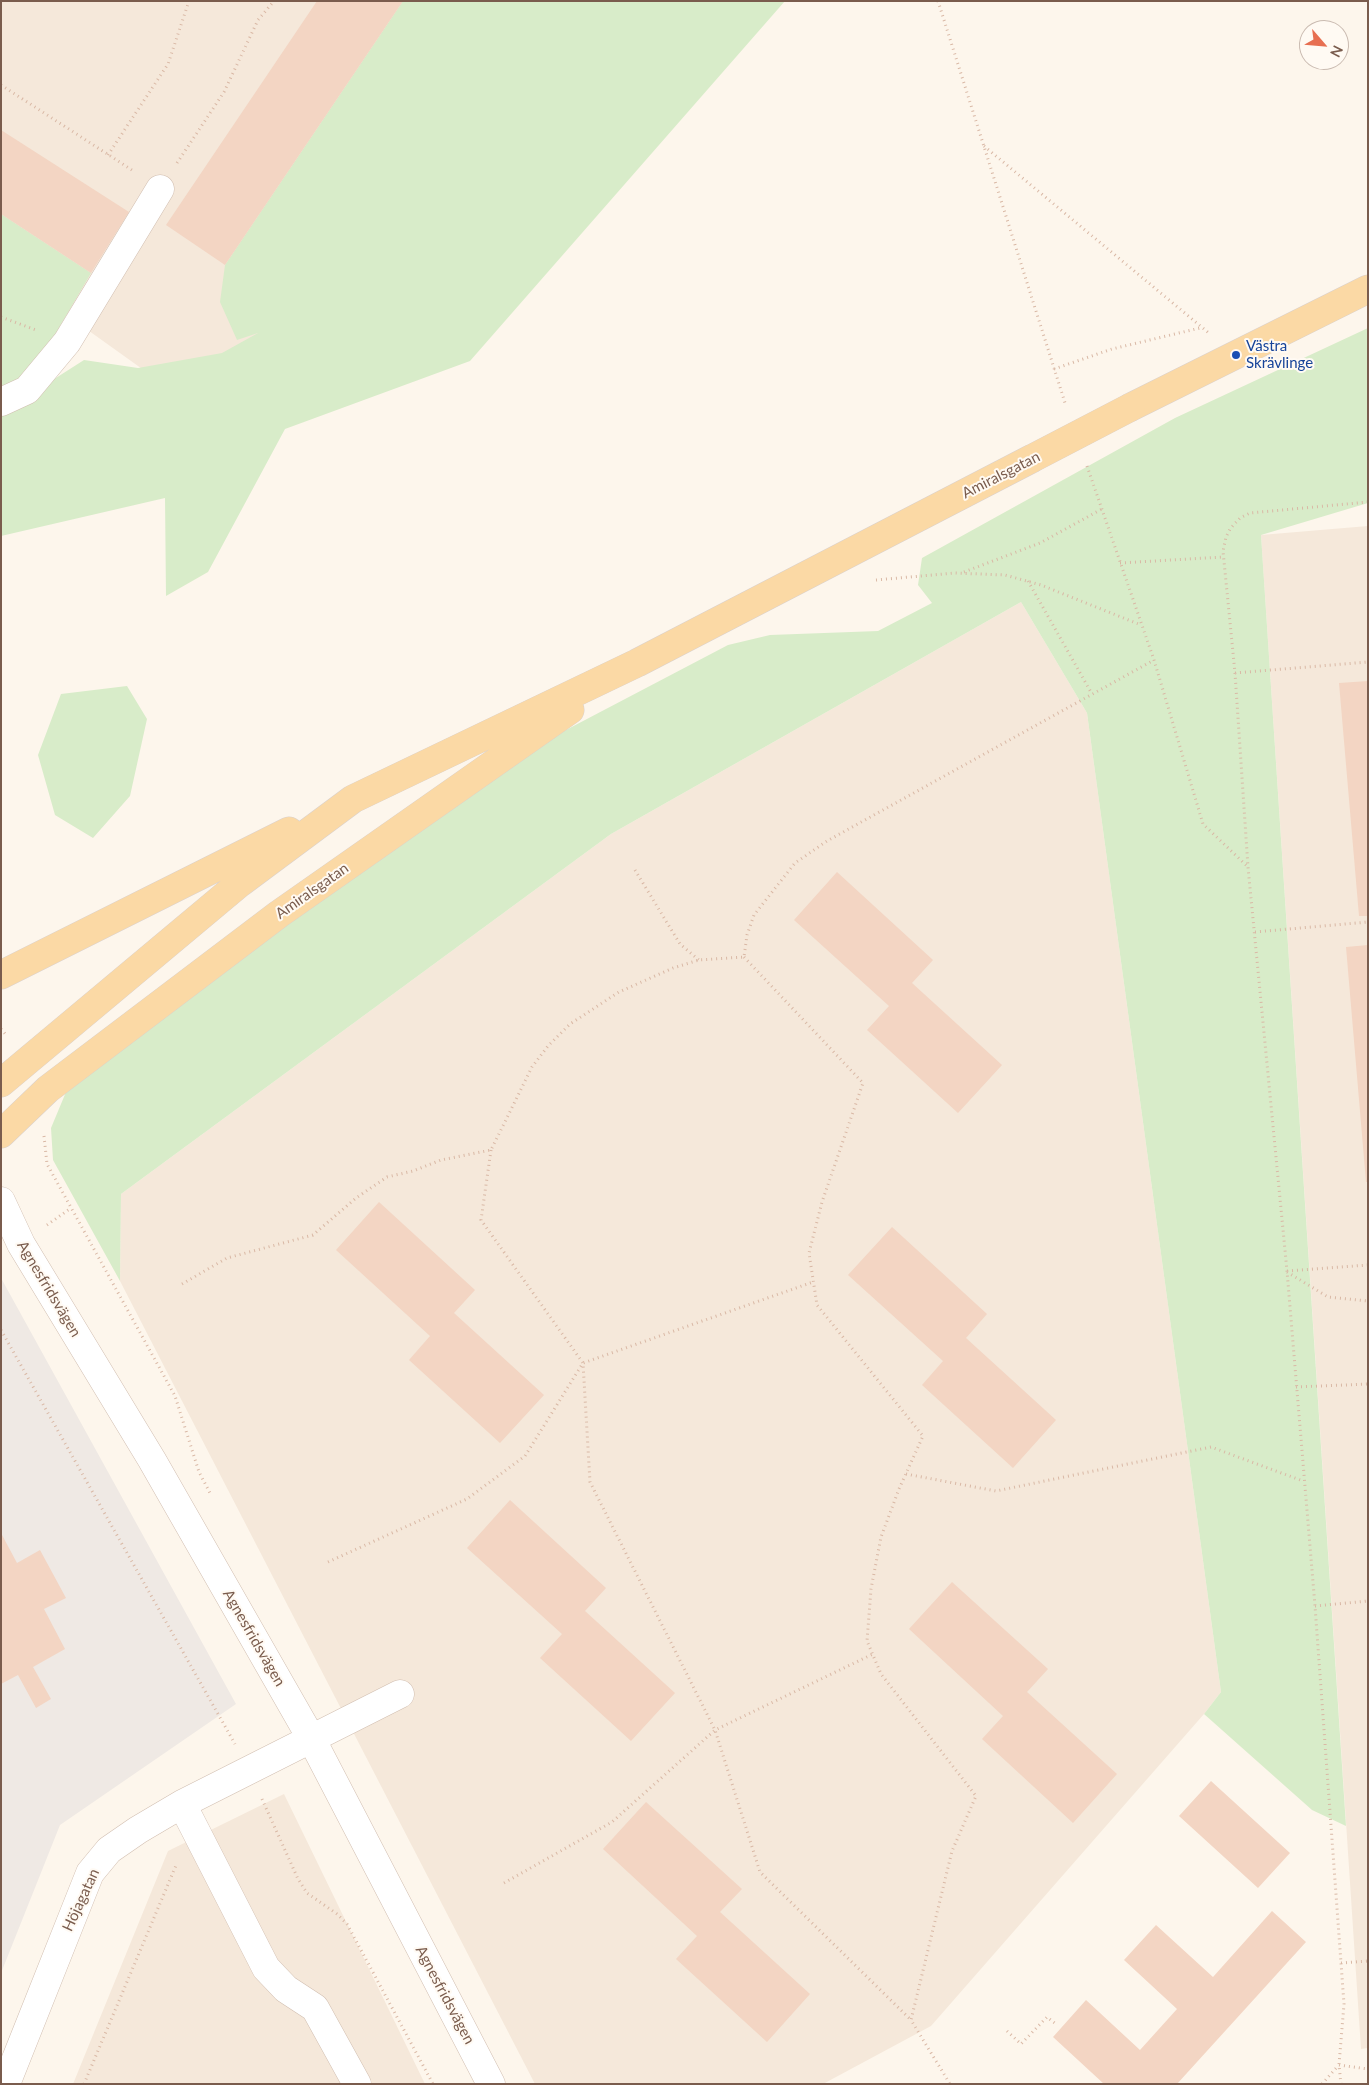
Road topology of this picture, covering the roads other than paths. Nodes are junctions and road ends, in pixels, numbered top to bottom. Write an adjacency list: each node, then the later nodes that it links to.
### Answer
1 (160, 189): 3 (street)
2 (1368, 289): 4 (main road, Amiralsgatan, bridge)
3 (1, 402)
4 (636, 663): 5 (main road, Amiralsgatan); 8 (main road, Amiralsgatan)
5 (353, 799): 6 (main road); 7 (main road, Amiralsgatan)
6 (1, 975)
7 (1, 1083)
8 (1, 1134)
9 (1, 1200): 11 (street, Agnesfridsvägen)
10 (400, 1694): 11 (street, Höjagatan)
11 (311, 1738): 12 (street, Höjagatan); 15 (street, Agnesfridsvägen)
12 (182, 1804): 13 (street, Höjagatan); 14 (street)
13 (6, 2084)
14 (357, 2084)
15 (491, 2084)

